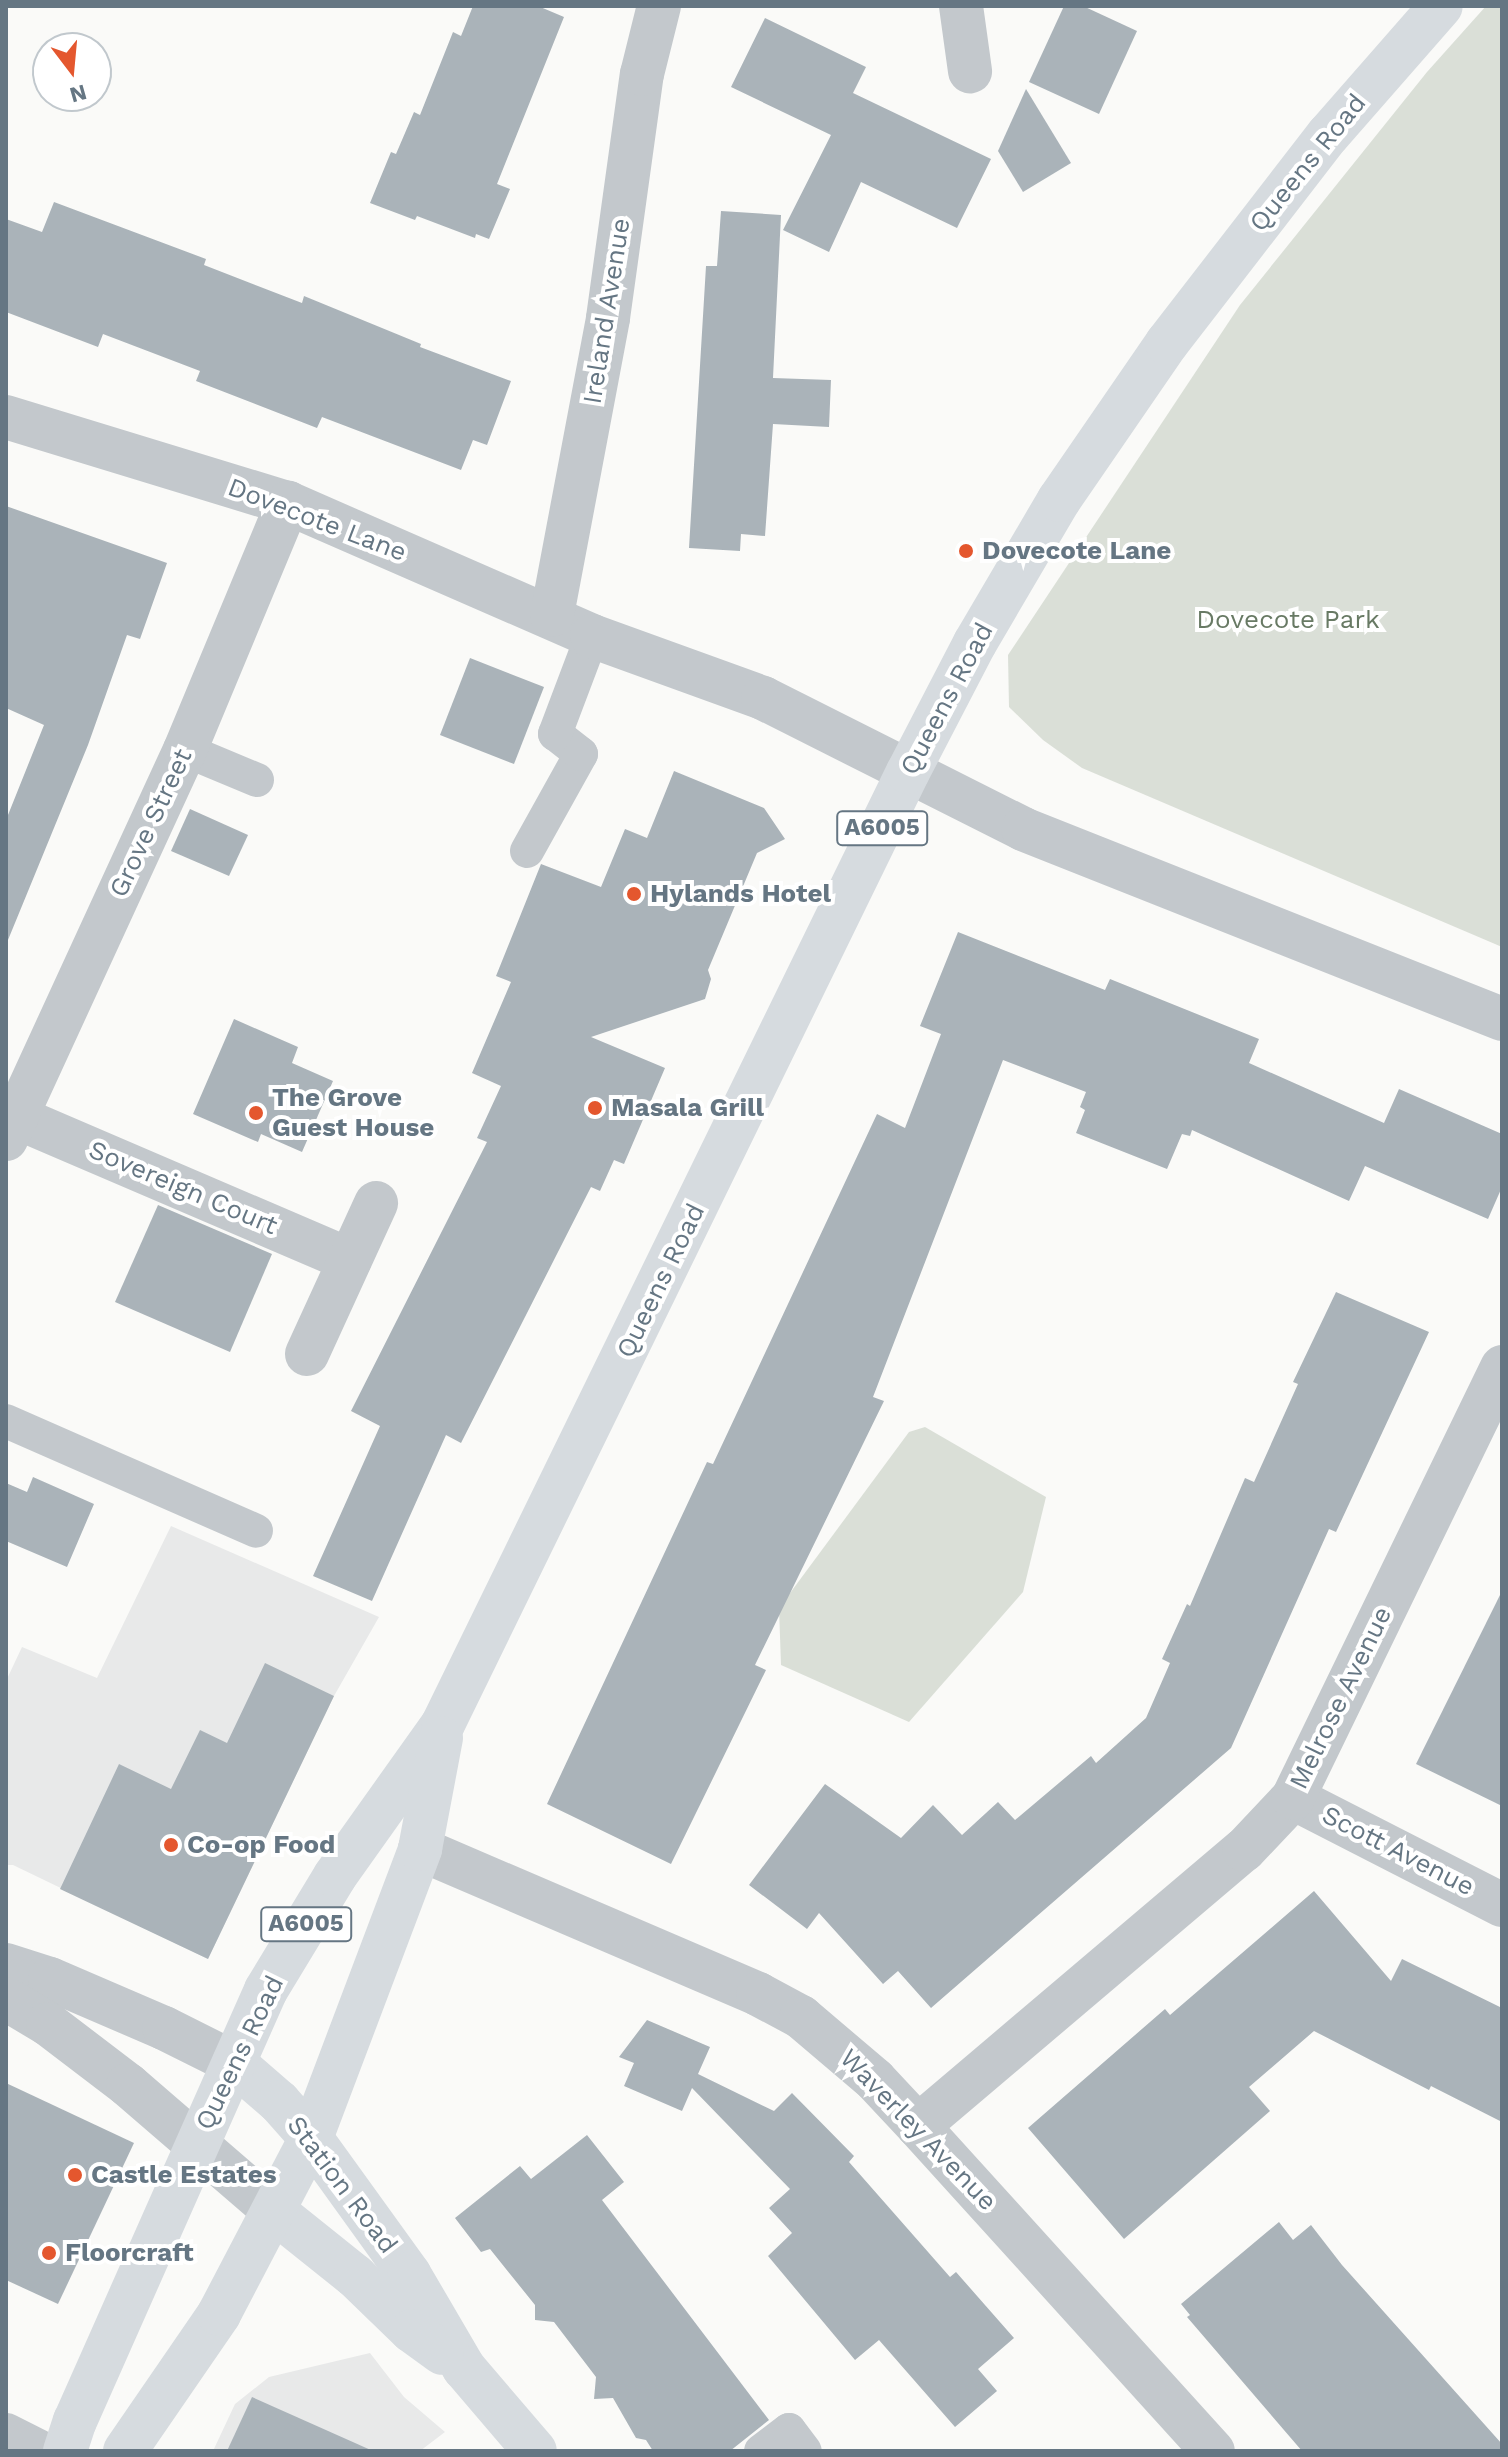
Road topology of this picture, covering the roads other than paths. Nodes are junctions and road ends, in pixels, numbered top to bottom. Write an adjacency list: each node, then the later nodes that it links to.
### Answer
1 (659, 6): 7 (street, Ireland Avenue)
2 (961, 6): 4 (street)
3 (1441, 6): 10 (main road, Queens Road / A6005)
4 (970, 71)
5 (6, 417): 6 (street, Dovecote Lane)
6 (288, 503): 7 (street, Dovecote Lane); 9 (street, Grove Street)
7 (552, 615): 8 (street, Dovecote Lane)
8 (592, 636): 10 (street, Dovecote Lane); 12 (lane)
9 (185, 750): 11 (lane); 14 (street, Grove Street)
10 (908, 772): 13 (street, Dovecote Lane); 21 (main road, Queens Road / A6005)
11 (257, 780)
12 (527, 851)
13 (1502, 1019)
14 (11, 1128): 16 (street, Sovereign Court)
15 (376, 1203): 16 (street)
16 (350, 1260): 17 (street)
17 (307, 1354)
18 (1502, 1367): 22 (street, Melrose Avenue)
19 (6, 1421): 20 (lane)
20 (256, 1531)
21 (443, 1724): 23 (main road, Queens Road / A6005); 27 (main road, Queens Road / A6005)
22 (1293, 1798): 24 (street, Scott Avenue); 28 (street, Melrose Avenue)
23 (420, 1849): 28 (street, Waverley Avenue); 29 (main road, Queens Road / A6005)
24 (1502, 1905)
25 (6, 1965): 27 (street, Station Road)
26 (6, 1999): 30 (street, Station Road)
27 (234, 2063): 29 (main road, Station Road); 30 (main road, Queens Road / A6005)
28 (918, 2126): 40 (street, Waverley Avenue)
29 (311, 2138): 31 (main road, Queens Road / A6005); 32 (main road, Station Road)
30 (197, 2142): 31 (street, Station Road); 35 (main road, Queens Road / A6005)
31 (275, 2212): 32 (main road, Station Road); 36 (main road, Queens Road / A6005)
32 (464, 2368): 37 (main road, Station Road)
33 (6, 2435): 34 (street)
34 (37, 2451)
35 (65, 2451)
36 (125, 2451)
37 (535, 2451)
38 (761, 2451): 39 (lane)
39 (805, 2451)
40 (1213, 2451)

